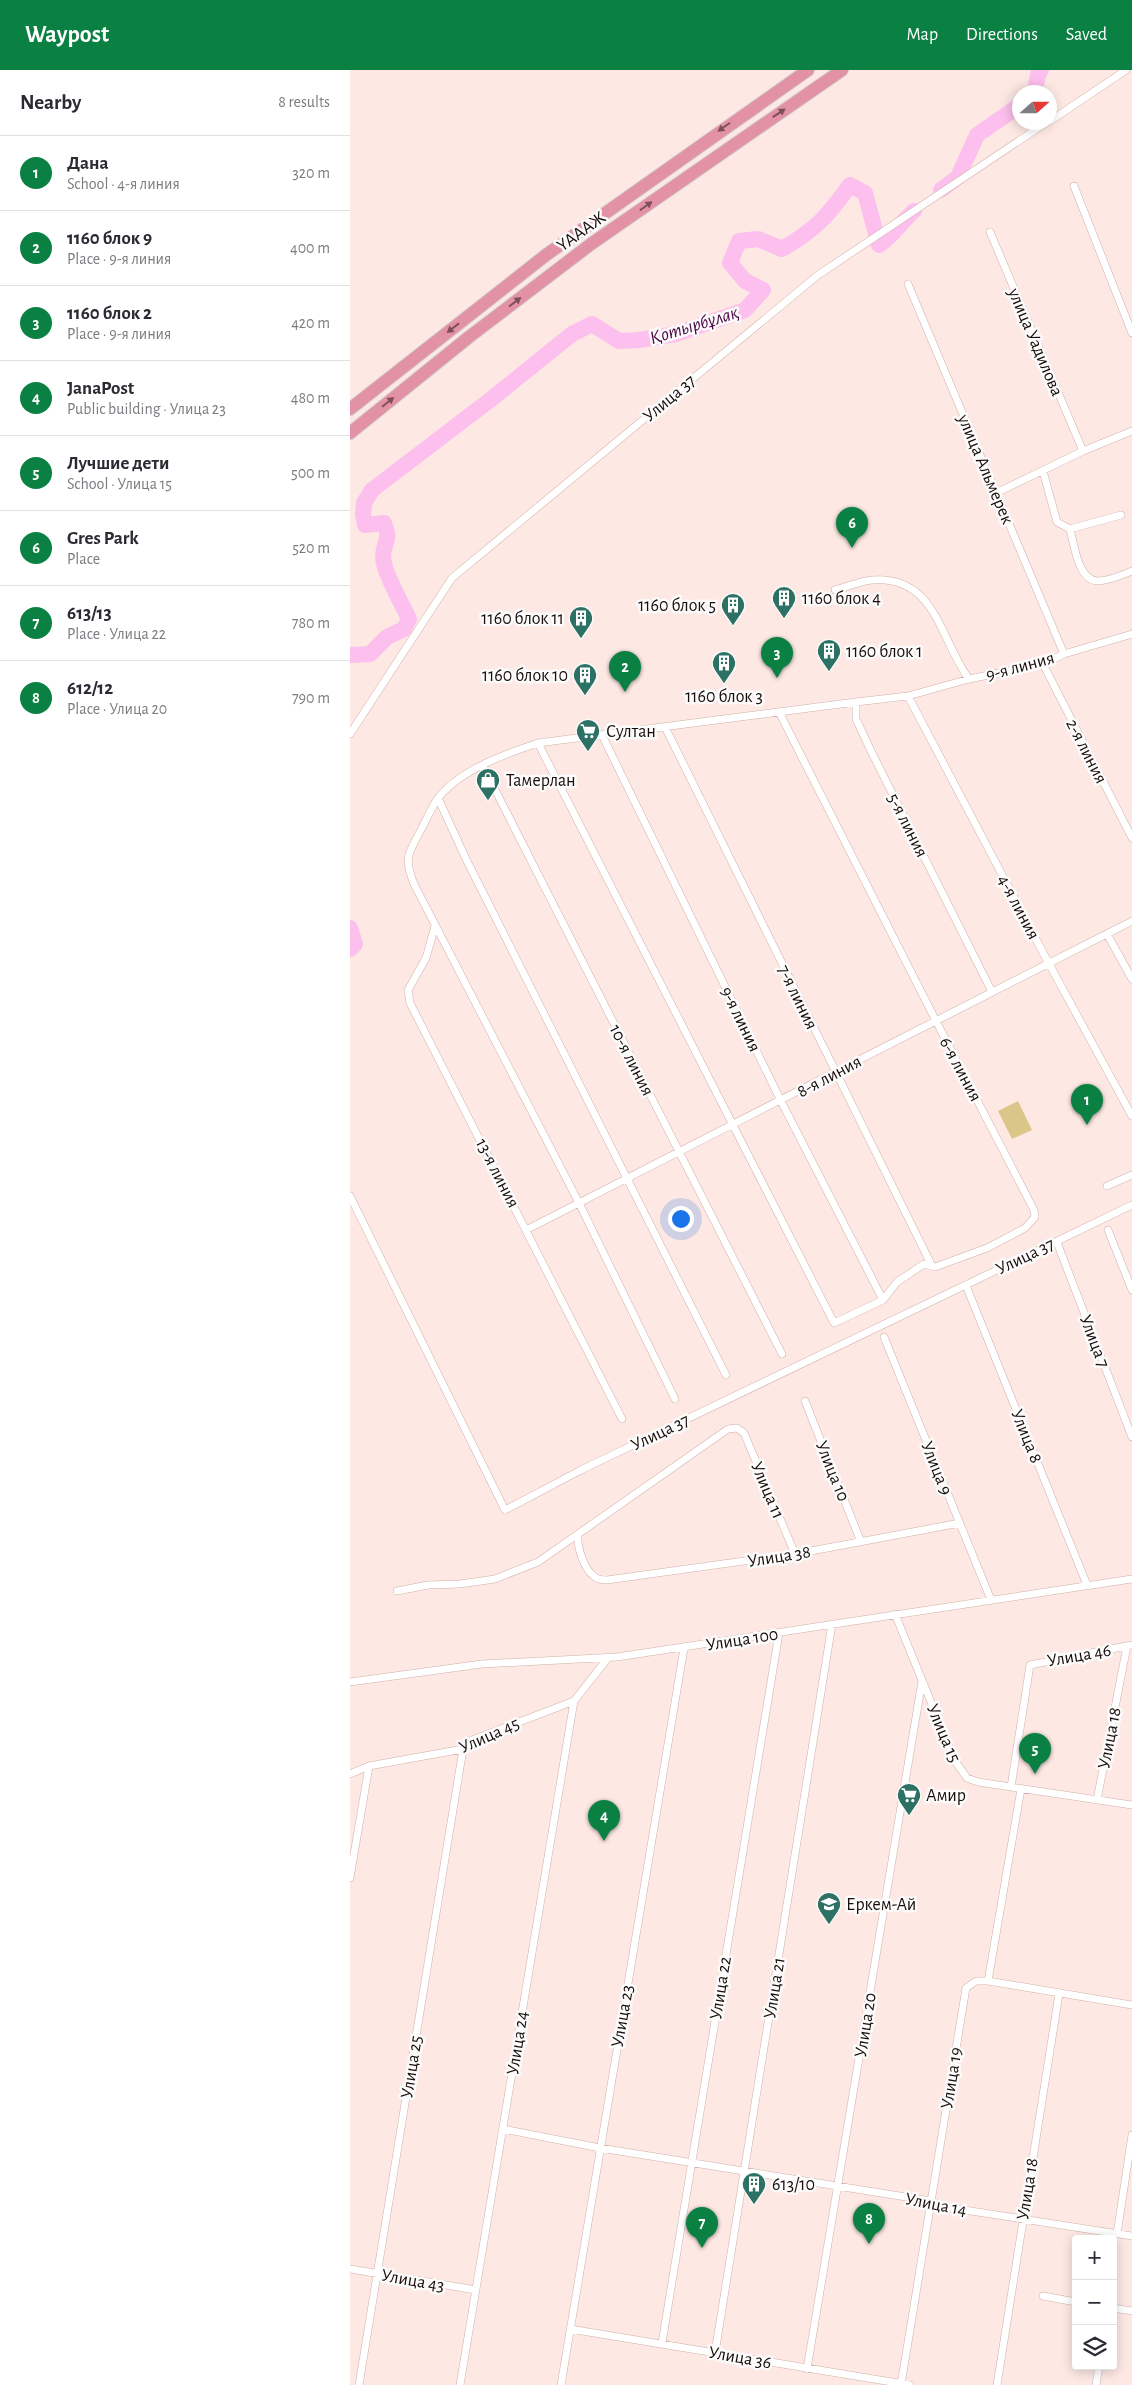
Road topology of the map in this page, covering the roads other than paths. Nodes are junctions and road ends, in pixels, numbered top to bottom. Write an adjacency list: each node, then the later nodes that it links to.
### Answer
1 (808, 70): 10 (highway, ҮАААЖ, one-way to 10)
2 (842, 70): 12 (highway, ҮАААЖ, one-way to 2)
3 (1126, 70): 4 (street, Улица 37)
4 (1057, 116)
5 (1036, 130): 28 (street, Улица 37)
6 (1074, 186): 9 (street)
7 (990, 232): 13 (street, улица Уадилова)
8 (908, 284): 15 (street, улица Альмерек)
9 (1132, 333)
10 (350, 409)
11 (1132, 431): 13 (street)
12 (350, 433)
13 (1083, 451): 14 (street)
14 (1043, 471): 15 (street); 17 (street)
15 (996, 493): 21 (street, улица Альмерек)
16 (1121, 514): 17 (street)
17 (1070, 530): 18 (street)
18 (1132, 572)
19 (835, 590): 23 (street)
20 (1132, 634): 21 (street, 9-я линия)
21 (1064, 654): 22 (street, 9-я линия)
22 (1043, 664): 23 (street, 9-я линия); 33 (street, 2-я линия)
23 (969, 679): 24 (street, 9-я линия)
24 (908, 696): 25 (street); 37 (street, 4-я линия)
25 (856, 702): 26 (street); 39 (street, 5-я линия)
26 (779, 712): 27 (street); 40 (street, 6-я линия)
27 (665, 727): 29 (street); 41 (street, 7-я линия)
28 (350, 734)
29 (602, 735): 30 (street); 42 (street, 9-я линия)
30 (538, 742): 31 (street); 44 (street)
31 (483, 766): 32 (street); 45 (street, 10-я линия)
32 (438, 798): 35 (street); 46 (street)
33 (1132, 838)
34 (1132, 921): 36 (street, 8-я линия)
35 (435, 926): 50 (street); 52 (street, 13-я линия)
36 (1107, 934): 37 (street, 8-я линия); 38 (street)
37 (1048, 962): 39 (street, 8-я линия); 43 (street, 4-я линия)
38 (1132, 979)
39 (992, 992): 40 (street, 8-я линия)
40 (935, 1020): 41 (street, 8-я линия); 55 (street, 6-я линия)
41 (835, 1072): 42 (street, 8-я линия); 55 (street, 7-я линия)
42 (781, 1101): 44 (street, 8-я линия); 58 (street, 9-я линия)
43 (1132, 1116)
44 (734, 1124): 45 (street, 8-я линия); 58 (street, 6-я линия)
45 (678, 1150): 46 (street, 8-я линия); 60 (street, 10-я линия)
46 (628, 1176): 50 (street, 8-я линия); 61 (street)
47 (1132, 1176): 48 (street)
48 (1107, 1186)
49 (350, 1196): 51 (street, Улица 37)
50 (579, 1203): 52 (street, 8-я линия); 62 (street)
51 (1132, 1205)
52 (526, 1230): 64 (street, 13-я линия)
53 (1108, 1230): 57 (street)
54 (1058, 1245): 66 (street, Улица 7)
55 (932, 1266): 58 (street, 6-я линия)
56 (967, 1288): 72 (street, Улица 8)
57 (1132, 1290)
58 (883, 1300)
59 (884, 1337): 67 (street, Улица 9)
60 (782, 1354)
61 (726, 1375)
62 (675, 1399)
63 (805, 1401): 69 (street, Улица 10)
64 (622, 1419)
65 (736, 1428): 68 (street, Улица 37); 70 (street, Улица 11)
66 (1132, 1437)
67 (960, 1523): 69 (street, Улица 38); 74 (street, Улица 9)
68 (578, 1535): 70 (street, Улица 38); 73 (street, Улица 37)
69 (862, 1542): 70 (street, Улица 38)
70 (796, 1554)
71 (1132, 1579): 72 (street, Улица 100)
72 (1087, 1585): 74 (street, Улица 100)
73 (397, 1590)
74 (990, 1600): 75 (street, Улица 100)
75 (895, 1614): 76 (street, Улица 100); 81 (street, Улица 15)
76 (832, 1624): 77 (street, Улица 100); 99 (street, Улица 21)
77 (779, 1633): 79 (street, Улица 100); 98 (street, Улица 22)
78 (1129, 1646): 87 (street, Улица 46); 89 (street, Улица 18)
79 (684, 1648): 80 (street, Улица 100); 97 (street, Улица 23)
80 (608, 1658): 82 (street, Улица 100); 83 (street, Улица 45)
81 (922, 1681): 87 (street, Улица 15); 100 (street, Улица 20)
82 (350, 1682)
83 (574, 1700): 84 (street, Улица 45); 95 (street, Улица 24)
84 (463, 1749): 85 (street, Улица 45); 106 (street, Улица 25)
85 (369, 1766): 86 (street, Улица 45); 91 (street)
86 (350, 1774)
87 (1011, 1787): 88 (street, Улица 15)
88 (1021, 1789): 89 (street, Улица 15); 92 (street)
89 (1098, 1800): 90 (street, Улица 15)
90 (1132, 1806)
91 (350, 1878)
92 (988, 1982): 93 (street); 101 (street, Улица 19)
93 (1059, 1994): 94 (street); 102 (street, Улица 18)
94 (1132, 2005)
95 (503, 2129): 97 (street, Улица 14); 107 (street, Улица 24)
96 (1132, 2135): 103 (street)
97 (600, 2148): 98 (street, Улица 14); 112 (street, Улица 23)
98 (692, 2164): 99 (street, Улица 14); 113 (street, Улица 22)
99 (744, 2172): 100 (street, Улица 14); 114 (street, Улица 21)
100 (838, 2187): 101 (street, Улица 14); 115 (street, Улица 20)
101 (931, 2201): 102 (street, Улица 14); 117 (street, Улица 19)
102 (1022, 2218): 103 (street, Улица 14); 122 (street, Улица 18)
103 (1117, 2234): 104 (street, Улица 14)
104 (1132, 2236)
105 (350, 2269): 106 (street, Улица 43)
106 (377, 2274): 107 (street, Улица 43); 118 (street, Улица 25)
107 (476, 2290): 119 (street, Улица 24)
108 (1043, 2296): 109 (street)
109 (1072, 2301)
110 (1117, 2309): 111 (street)
111 (1132, 2311)
112 (570, 2328): 113 (street, Улица 36); 120 (street, Улица 23)
113 (662, 2343): 114 (street, Улица 36)
114 (715, 2352): 115 (street, Улица 36)
115 (807, 2370): 117 (street, Улица 36)
116 (1098, 2370): 123 (street)
117 (901, 2384): 121 (street, Улица 36)
118 (359, 2385)
119 (460, 2385)
120 (561, 2385)
121 (910, 2385)
122 (996, 2385)
123 (1096, 2385)

